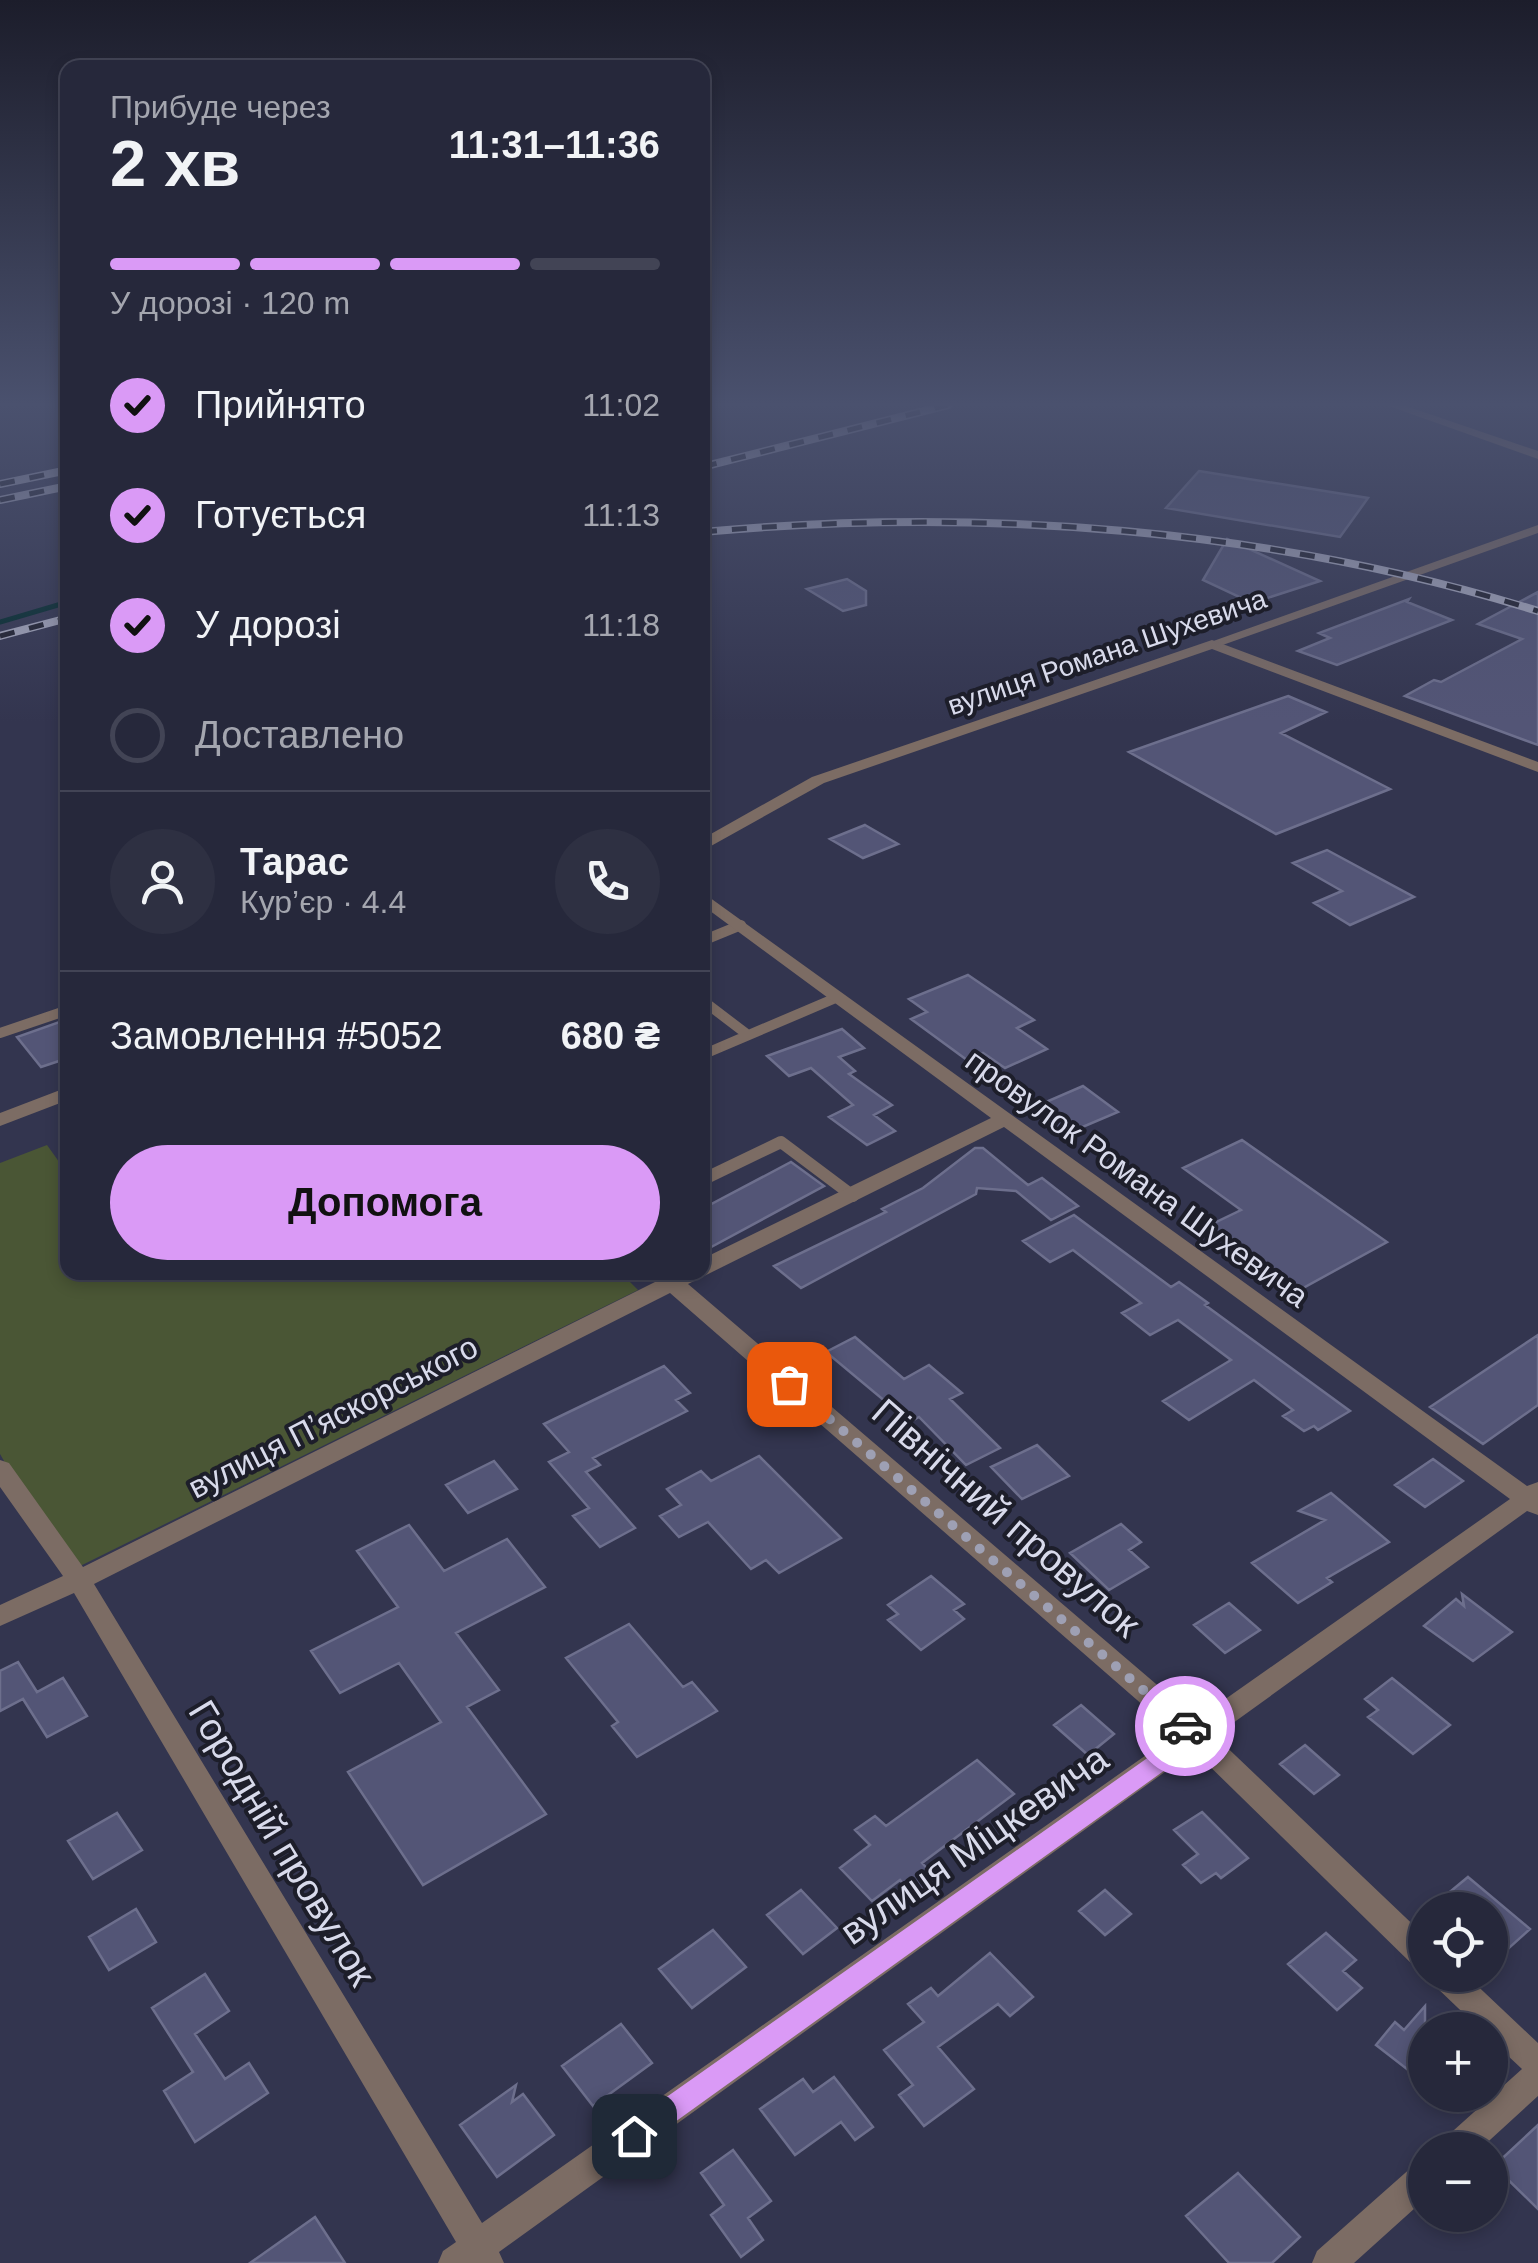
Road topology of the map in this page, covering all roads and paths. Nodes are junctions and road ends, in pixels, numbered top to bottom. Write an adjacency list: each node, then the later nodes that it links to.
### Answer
1 (1538, 529): 2 (street, вулиця Романа Шухевича)
2 (1212, 644): 3 (street); 4 (street, вулиця Романа Шухевича)
3 (1538, 767)
4 (710, 841)
5 (710, 903): 6 (street, провулок Романа Шухевича)
6 (741, 925): 7 (lane); 8 (street, провулок Романа Шухевича)
7 (710, 938)
8 (838, 997): 12 (lane); 15 (street, провулок Романа Шухевича)
9 (710, 1006): 12 (lane)
10 (60, 1013): 11 (lane)
11 (0, 1033)
12 (748, 1035): 13 (lane)
13 (710, 1052)
14 (60, 1096): 16 (street)
15 (1004, 1119): 18 (street); 23 (street, провулок Романа Шухевича)
16 (0, 1120)
17 (710, 1176): 18 (lane)
18 (853, 1196): 19 (street)
19 (710, 1264)
20 (668, 1280): 24 (street, вулиця Пʼяскорського)
21 (681, 1280): 26 (street, Північний провулок)
22 (0, 1469): 24 (street, Городній провулок)
23 (1535, 1498): 26 (street, вулиця Міцкевича)
24 (79, 1580): 25 (street, вулиця Пʼяскорського); 33 (street, Городній провулок)
25 (0, 1616)
26 (1196, 1735): 27 (street, Північний провулок); 33 (street, вулиця Міцкевича)
27 (1408, 1940)
28 (1463, 1992): 29 (street)
29 (1538, 2064)
30 (1538, 2075): 31 (street)
31 (1474, 2132)
32 (1408, 2191): 34 (street)
33 (473, 2258)
34 (1329, 2263)

